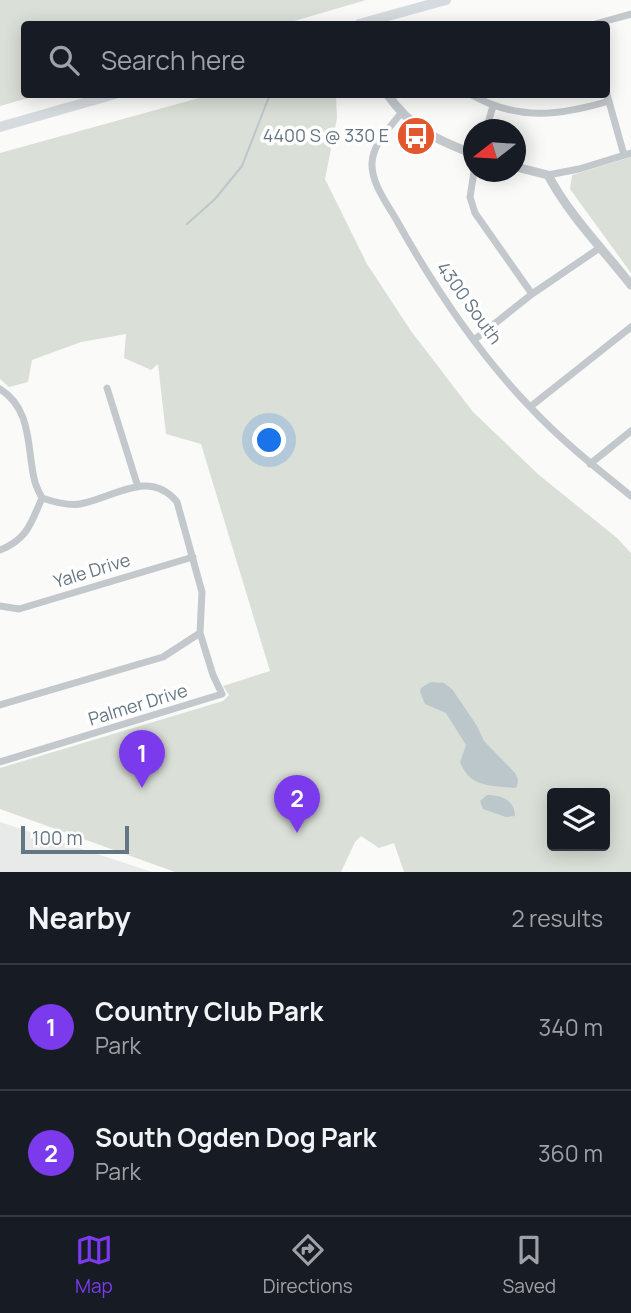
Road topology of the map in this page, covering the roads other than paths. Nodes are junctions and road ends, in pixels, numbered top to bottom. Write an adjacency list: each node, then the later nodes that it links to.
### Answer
1 (446, 0): 3 (main road)
2 (631, 14): 4 (street)
3 (370, 21)
4 (606, 21)
5 (101, 98): 13 (main road)
6 (390, 98): 11 (street)
7 (478, 98): 10 (street)
8 (609, 98): 9 (street)
9 (610, 101): 10 (street); 15 (street)
10 (493, 106): 12 (street)
11 (401, 113): 14 (street); 23 (street, 4300 South)
12 (489, 119)
13 (0, 127)
14 (463, 150)
15 (628, 154): 17 (street)
16 (526, 170): 17 (street)
17 (548, 175): 19 (street)
18 (472, 182): 21 (street)
19 (601, 247): 20 (street); 21 (street)
20 (631, 285)
21 (532, 294): 23 (street)
22 (631, 327): 26 (street)
23 (474, 340): 26 (street, 4300 South)
24 (107, 388): 29 (street)
25 (3, 391): 31 (street)
26 (530, 407): 28 (street, 4300 South)
27 (631, 431): 28 (street)
28 (590, 464): 30 (street, 4300 South)
29 (138, 487): 31 (street); 33 (street)
30 (631, 496)
31 (42, 498): 32 (street)
32 (0, 550)
33 (192, 557): 34 (street, Yale Drive); 35 (street)
34 (0, 606)
35 (200, 633): 36 (street); 37 (street, Palmer Drive)
36 (0, 705)
37 (0, 762)

